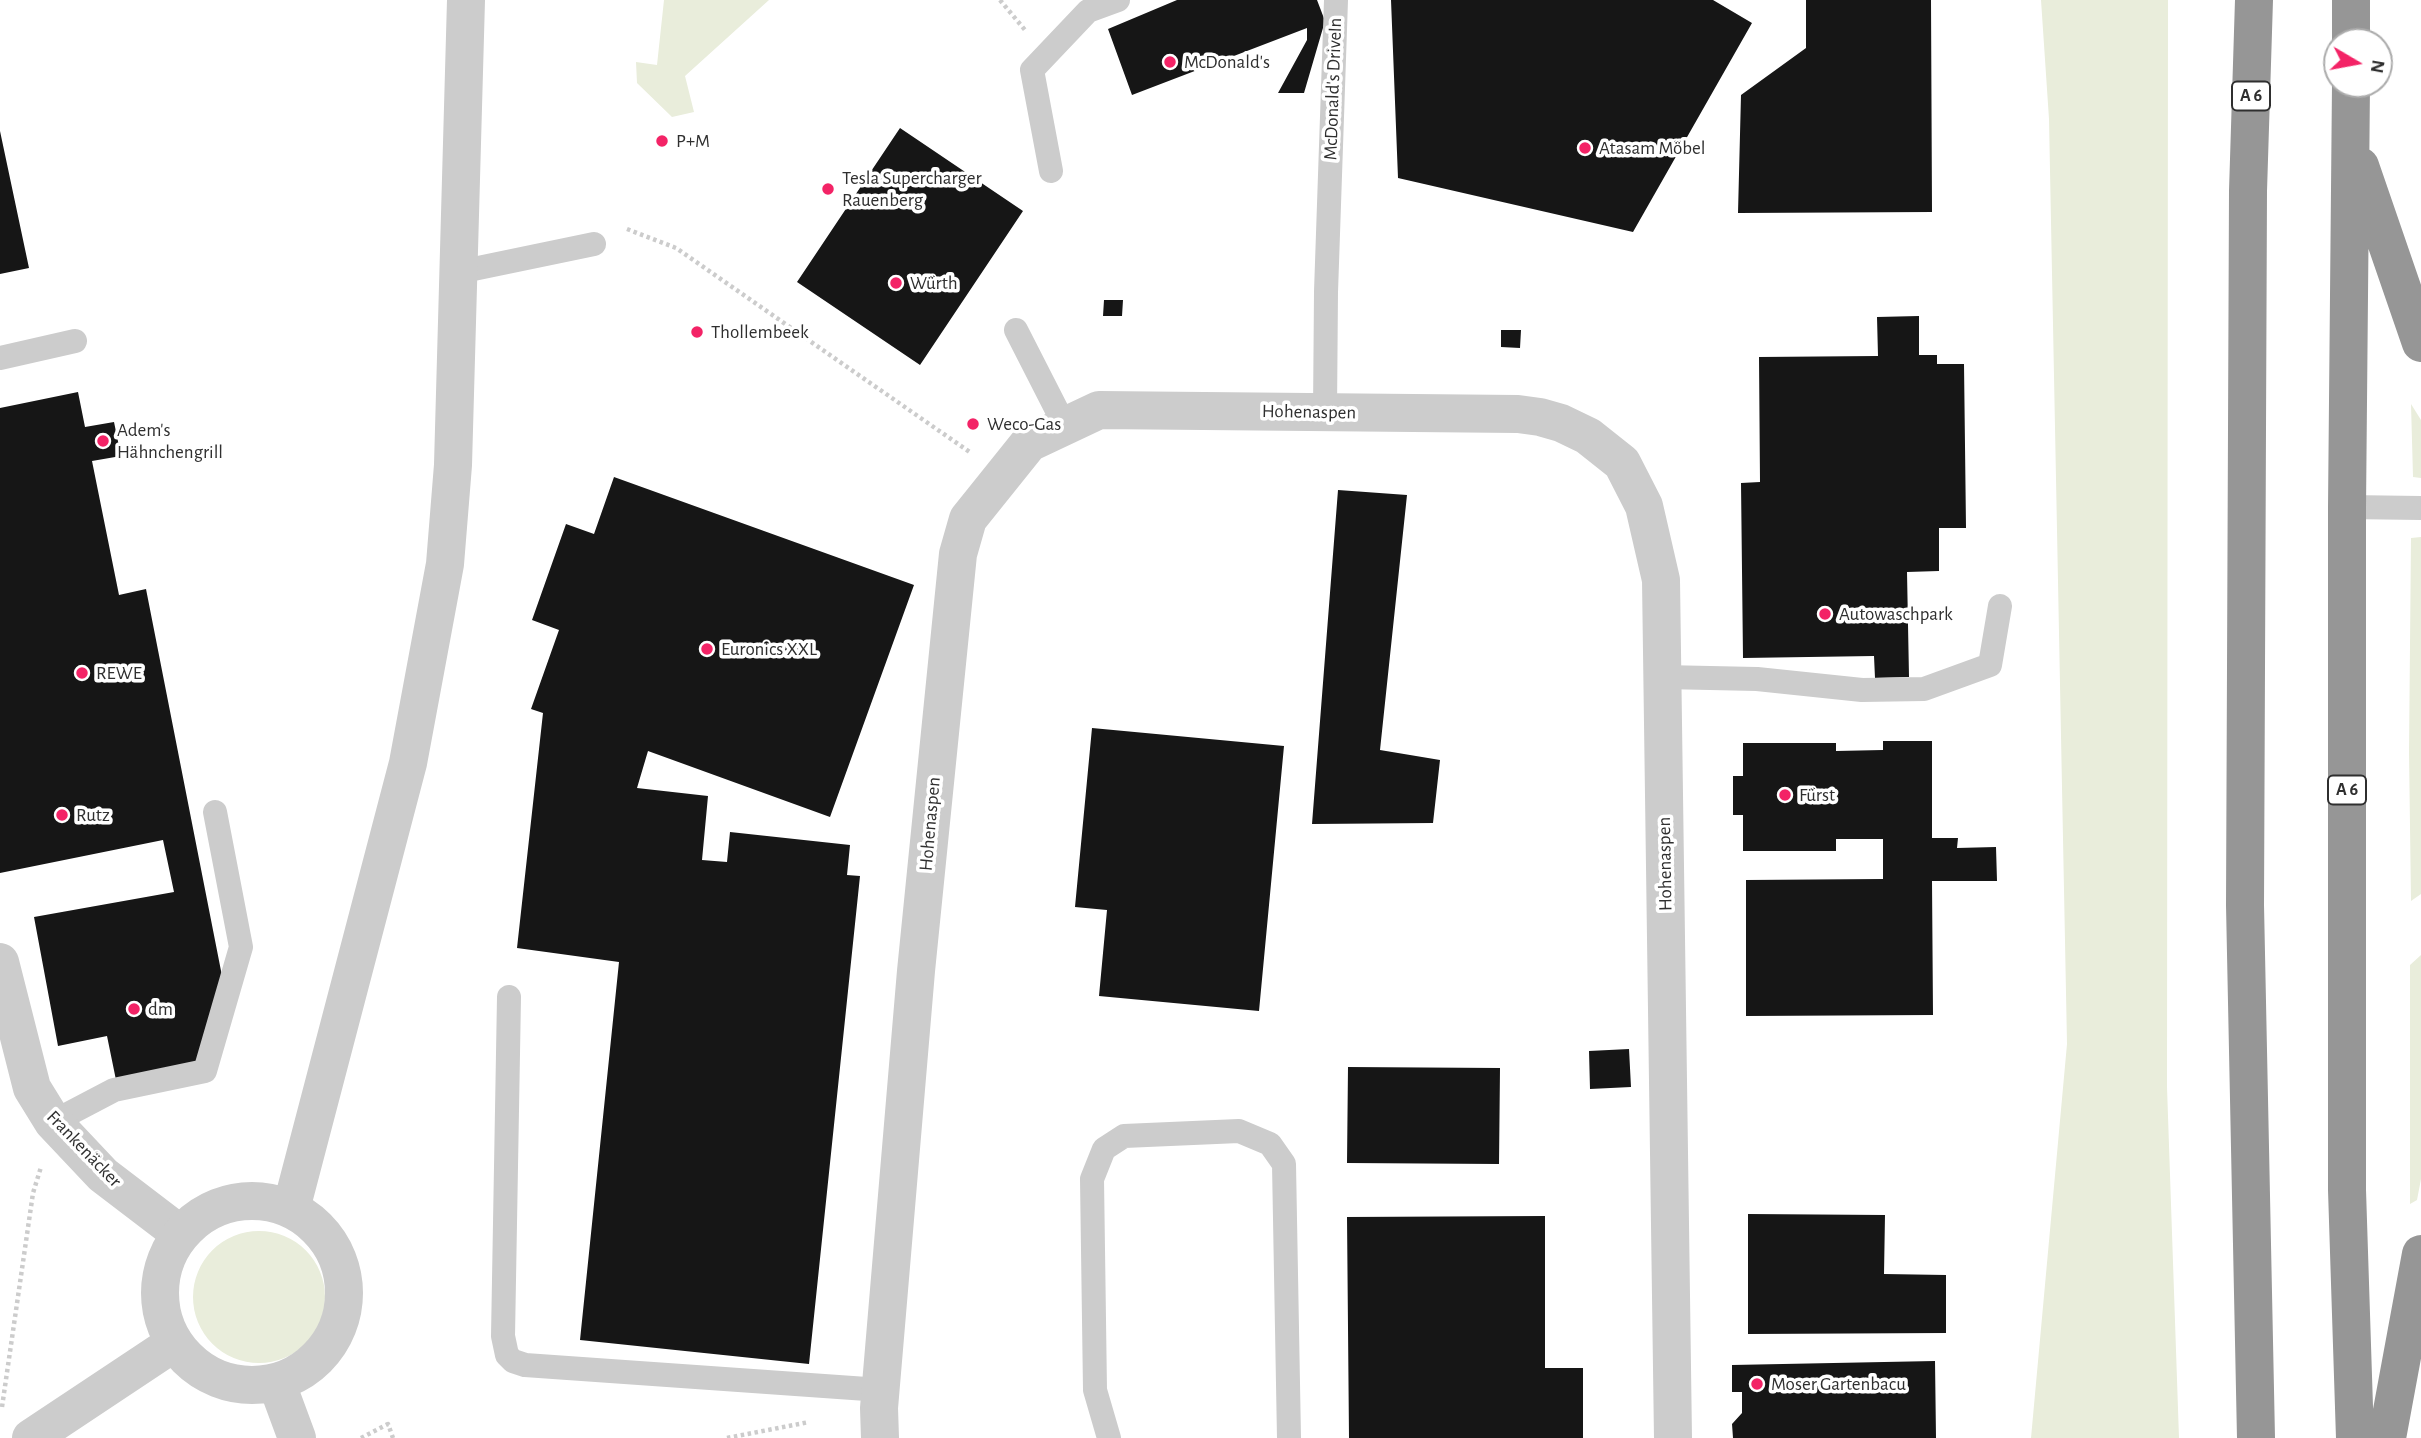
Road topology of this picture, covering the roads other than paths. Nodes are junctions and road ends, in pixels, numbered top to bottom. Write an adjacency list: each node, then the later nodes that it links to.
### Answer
1 (466, 0): 11 (street)
2 (1118, 0): 9 (lane)
3 (1336, 0): 16 (lane, McDonald's DriveIn)
4 (2253, 0): 38 (highway, A 6)
5 (2351, 0): 6 (highway)
6 (2351, 28)
7 (2351, 98): 8 (highway, A 6)
8 (2351, 143): 14 (highway); 18 (highway, A 6)
9 (1051, 171)
10 (594, 244): 11 (lane)
11 (459, 272): 26 (street)
12 (1016, 330): 17 (lane)
13 (75, 341): 15 (lane)
14 (2421, 343)
15 (0, 358)
16 (1325, 411): 17 (street, Hohenaspen); 21 (street, Hohenaspen)
17 (1065, 426): 31 (street, Hohenaspen)
18 (2347, 507): 19 (lane); 39 (highway, A 6)
19 (2421, 508)
20 (2000, 606): 21 (lane)
21 (1663, 677): 37 (street, Hohenaspen)
22 (215, 812): 25 (lane)
23 (0, 962): 25 (street, Frankenäcker)
24 (509, 997): 31 (lane)
25 (54, 1122): 27 (street, Frankenäcker)
26 (290, 1209): 27 (street); 30 (street)
27 (179, 1233): 29 (street)
28 (2421, 1254): 40 (highway)
29 (174, 1343): 30 (street); 32 (street)
30 (277, 1384): 33 (street)
31 (881, 1390): 34 (street, Hohenaspen)
32 (19, 1428)
33 (297, 1438)
34 (880, 1438)
35 (1109, 1438): 36 (lane)
36 (1289, 1438)
37 (1672, 1438)
38 (2256, 1438)
39 (2354, 1438)
40 (2387, 1438)

